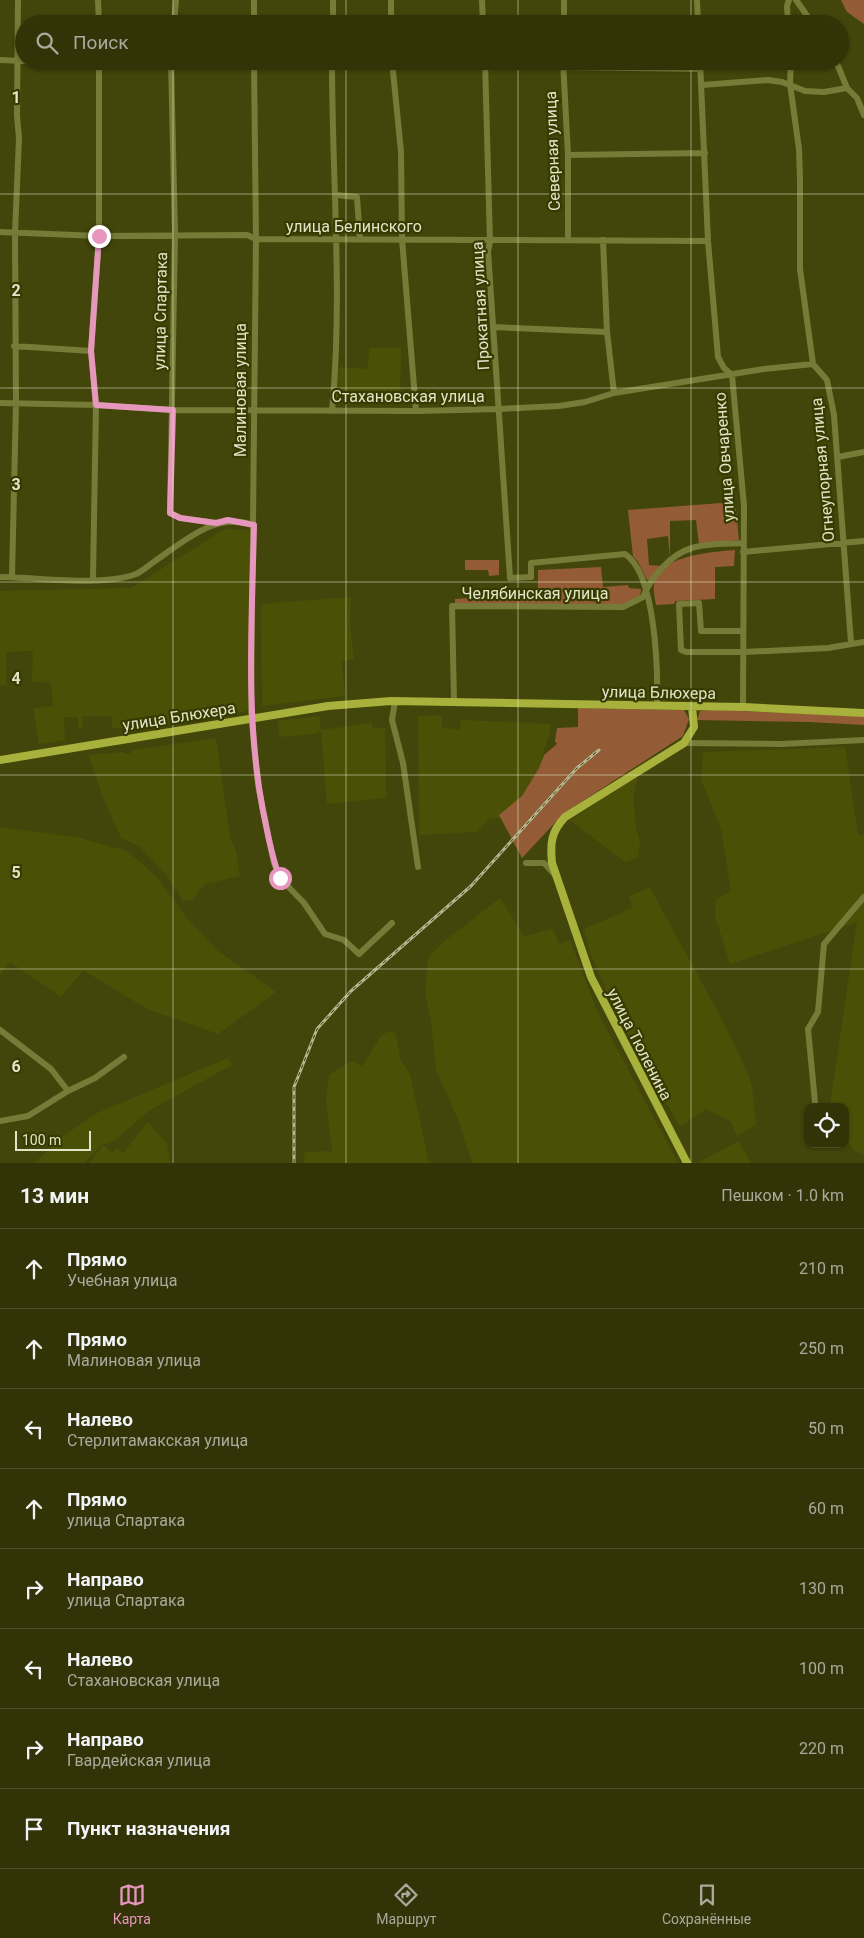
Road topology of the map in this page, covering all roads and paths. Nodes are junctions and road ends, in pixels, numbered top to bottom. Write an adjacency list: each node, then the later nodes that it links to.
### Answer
1 (18, 0): 12 (street)
2 (98, 0): 13 (street)
3 (176, 0): 14 (street)
4 (254, 0): 15 (street)
5 (333, 0): 16 (street)
6 (390, 0): 17 (street)
7 (482, 0): 18 (street)
8 (564, 0): 19 (street)
9 (697, 0): 20 (street)
10 (789, 0): 21 (street)
11 (796, 0): 22 (street)
12 (19, 15)
13 (98, 15)
14 (175, 15)
15 (254, 15)
16 (333, 15)
17 (390, 15)
18 (483, 15)
19 (564, 15)
20 (698, 15)
21 (788, 15)
22 (807, 15)
23 (0, 60): 24 (street)
24 (15, 61)
25 (20, 70): 45 (street)
26 (99, 70): 47 (street)
27 (171, 70): 46 (street, улица Спартака)
28 (254, 70): 48 (street, Малиновая улица)
29 (332, 70): 43 (street)
30 (394, 70): 50 (street)
31 (485, 70): 55 (street, Прокатная улица)
32 (563, 70): 42 (street, Северная улица)
33 (700, 70): 37 (street, улица Овчаренко)
34 (791, 70): 36 (street, Огнеупорная улица)
35 (840, 70): 38 (street)
36 (790, 84): 37 (street); 38 (street); 60 (street, Огнеупорная улица)
37 (702, 85): 41 (street, улица Овчаренко)
38 (848, 88): 39 (street)
39 (861, 99): 40 (street)
40 (864, 114)
41 (705, 153): 42 (street); 54 (street, улица Овчаренко)
42 (568, 155): 51 (street, Северная улица)
43 (336, 195): 49 (street); 52 (street)
44 (0, 232): 45 (street, улица Белинского)
45 (15, 233): 47 (street, улица Белинского); 58 (street)
46 (175, 234): 47 (street, улица Белинского); 48 (street, улица Белинского); 67 (street, улица Спартака)
47 (99, 236): 59 (street)
48 (256, 239): 52 (street, улица Белинского); 68 (street, Малиновая улица)
49 (360, 239): 50 (street, улица Белинского); 52 (street, улица Белинского)
50 (402, 239): 55 (street, улица Белинского); 70 (street)
51 (568, 239): 53 (street, улица Белинского); 55 (street, улица Белинского)
52 (337, 240): 69 (street)
53 (603, 240): 54 (street, улица Белинского); 57 (street)
54 (708, 241): 61 (street, улица Овчаренко)
55 (490, 242): 56 (street, Прокатная улица)
56 (493, 327): 57 (street); 66 (street, Прокатная улица)
57 (607, 332): 62 (street)
58 (14, 346): 59 (street); 64 (street)
59 (91, 351): 65 (street)
60 (813, 364): 61 (street, Стахановская улица); 72 (street, Огнеупорная улица)
61 (732, 375): 62 (street, Стахановская улица); 76 (street, улица Овчаренко)
62 (614, 393): 66 (street, Стахановская улица)
63 (0, 403): 64 (street, Стахановская улица)
64 (16, 403): 65 (street, Стахановская улица); 80 (street)
65 (96, 405): 67 (street, Стахановская улица); 81 (street)
66 (500, 409): 70 (street, Стахановская улица); 82 (street, Прокатная улица)
67 (173, 410): 68 (street, Стахановская улица); 73 (street, улица Спартака)
68 (253, 410): 69 (street, Стахановская улица); 74 (street, Малиновая улица)
69 (332, 410): 70 (street, Стахановская улица)
70 (416, 411)
71 (864, 452): 72 (street)
72 (838, 457): 77 (street, Огнеупорная улица)
73 (216, 523): 74 (street); 81 (street)
74 (254, 525): 93 (street, Малиновая улица)
75 (864, 541): 77 (street)
76 (743, 544): 78 (street, улица Овчаренко); 82 (street, Челябинская улица)
77 (843, 545): 78 (street); 85 (street, Огнеупорная улица)
78 (742, 552): 83 (street, улица Овчаренко)
79 (0, 577): 80 (street)
80 (12, 577): 81 (street)
81 (93, 579)
82 (647, 587): 88 (street, Челябинская улица); 89 (street)
83 (742, 631): 86 (street, улица Овчаренко); 86 (street)
84 (864, 642): 85 (street)
85 (852, 643): 86 (street)
86 (744, 652): 91 (street, улица Овчаренко)
87 (395, 701): 88 (main road, улица Блюхера); 93 (main road, улица Блюхера); 98 (street)
88 (454, 702): 89 (main road, улица Блюхера)
89 (656, 706): 90 (main road, улица Блюхера)
90 (692, 707): 91 (main road, улица Блюхера); 95 (main road)
91 (743, 707): 92 (main road, улица Блюхера)
92 (864, 713)
93 (252, 718): 96 (main road, улица Блюхера); 101 (street, Малиновая улица)
94 (864, 740): 95 (street)
95 (684, 743): 99 (main road, улица Тюленина)
96 (0, 760)
97 (526, 863): 99 (street)
98 (418, 867)
99 (556, 876): 107 (main road, улица Тюленина)
100 (864, 897): 105 (street)
101 (392, 923)
102 (0, 1030): 104 (street)
103 (124, 1057): 104 (street)
104 (68, 1091): 106 (street)
105 (815, 1102)
106 (0, 1121)
107 (687, 1163)

